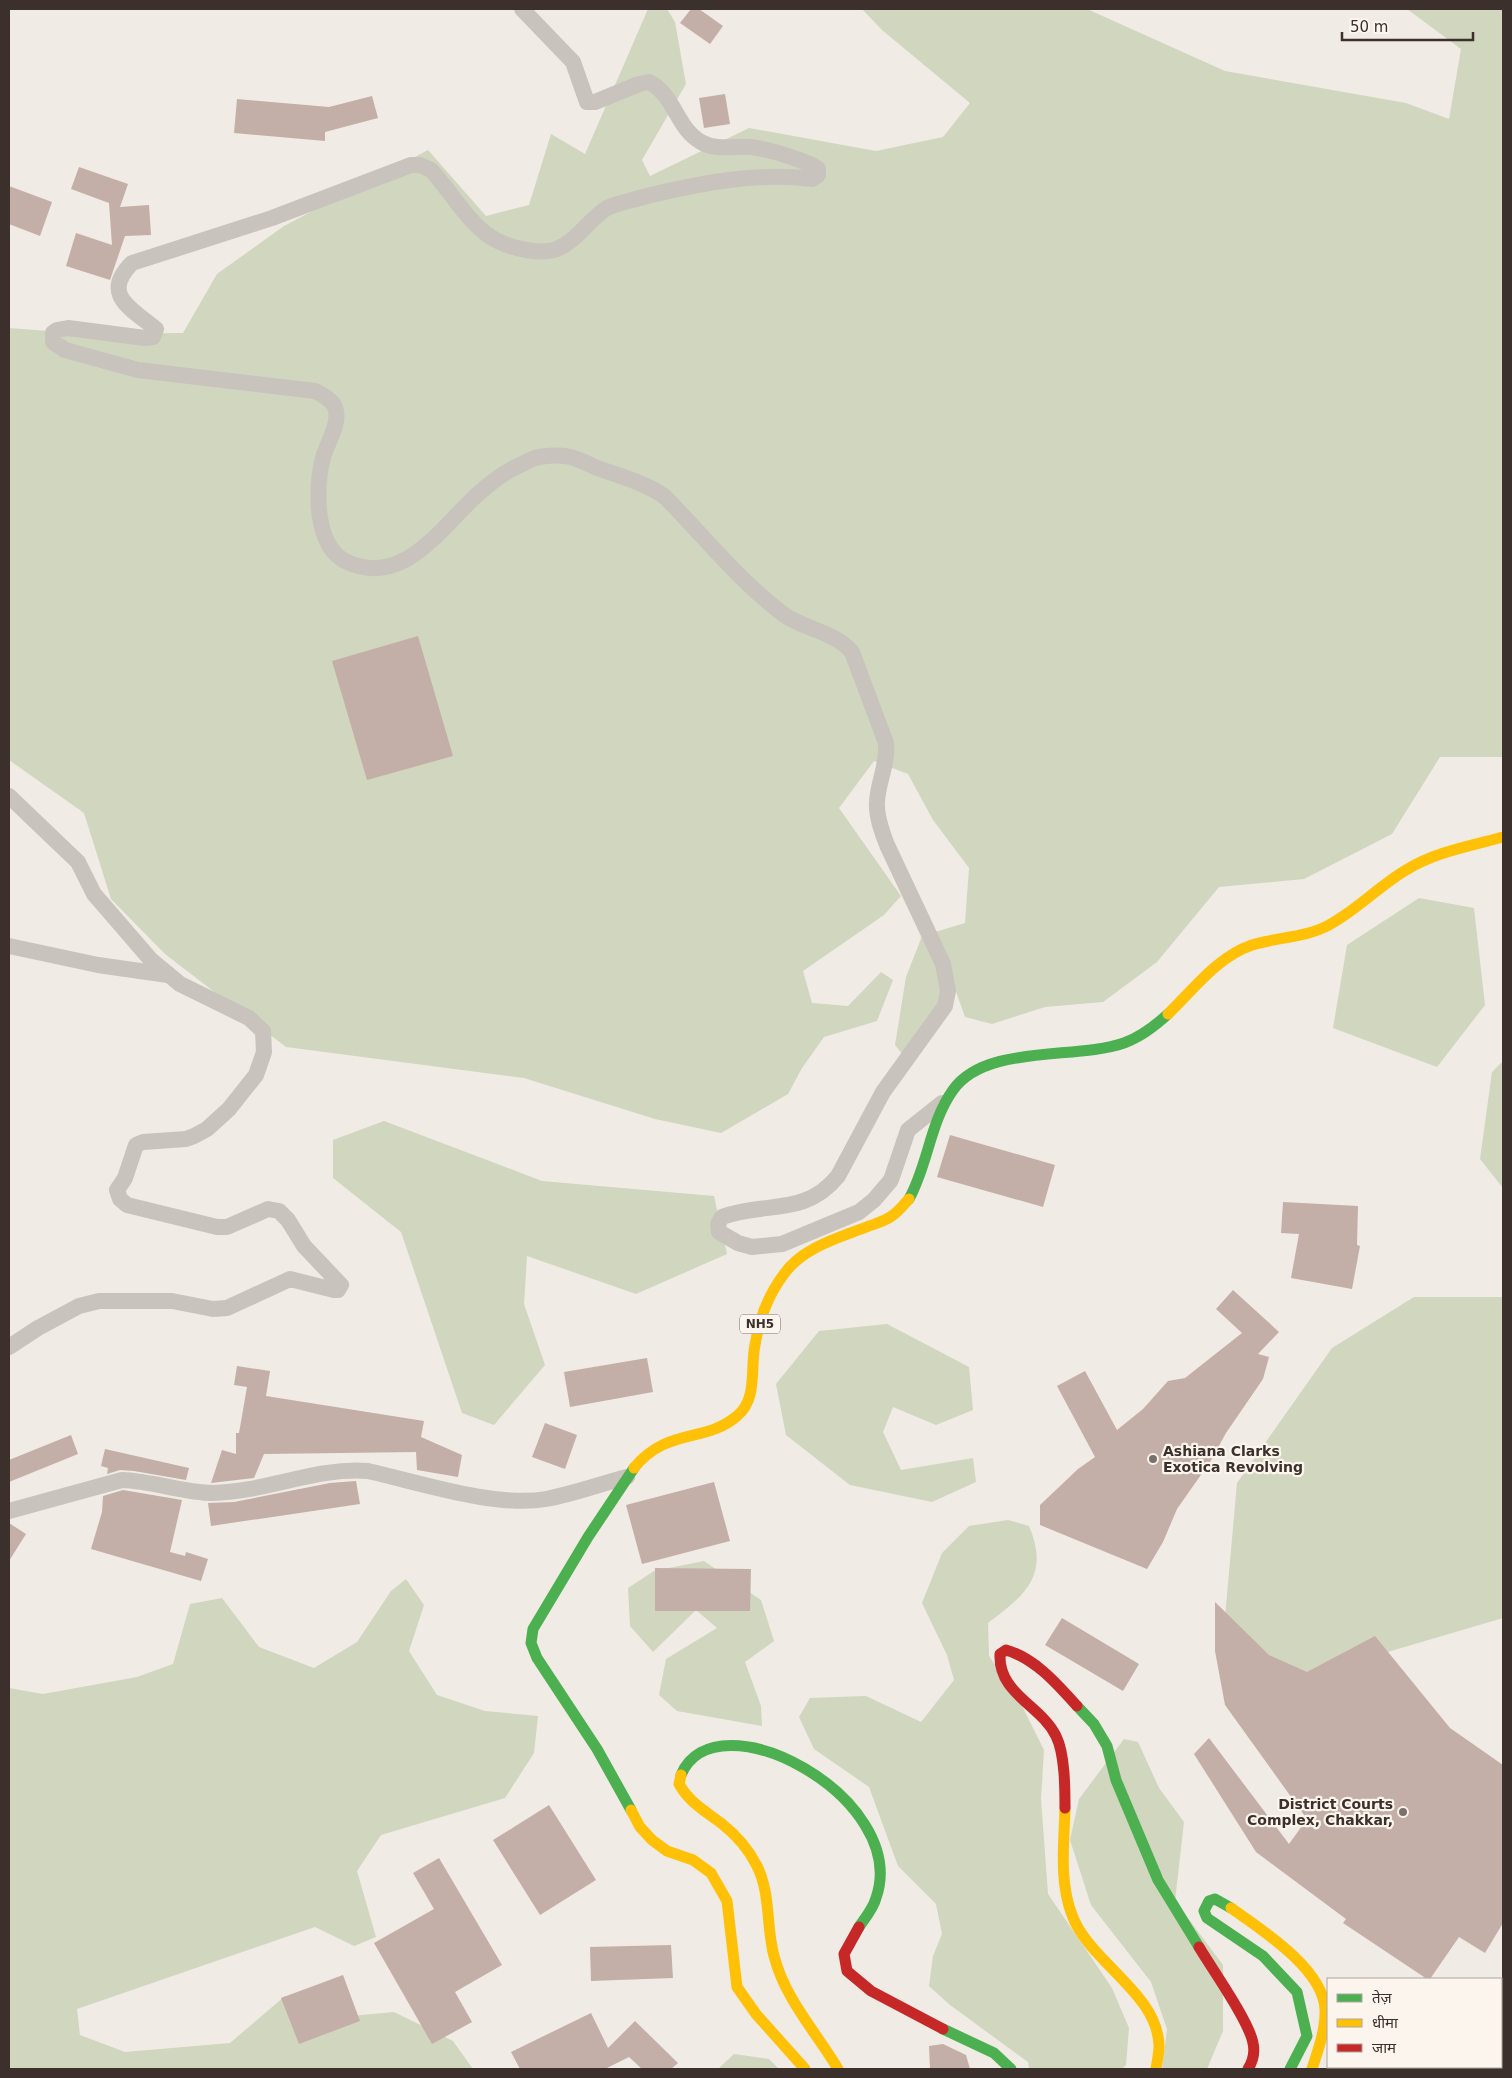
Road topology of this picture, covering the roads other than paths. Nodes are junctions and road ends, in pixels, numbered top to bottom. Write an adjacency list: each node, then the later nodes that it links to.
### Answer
1 (522, 9): 6 (street)
2 (9, 796): 5 (street)
3 (1503, 837): 6 (main road, NH5)
4 (9, 946): 5 (street)
5 (168, 975): 7 (street)
6 (946, 1100): 8 (main road, NH5)
7 (9, 1347)
8 (627, 1477): 9 (street); 10 (main road, NH5)
9 (9, 1511)
10 (805, 2069)
11 (838, 2069): 12 (main road)
12 (1011, 2069)
13 (1156, 2069): 14 (main road)
14 (1248, 2069)
15 (1290, 2069): 16 (main road)
16 (1312, 2069)

